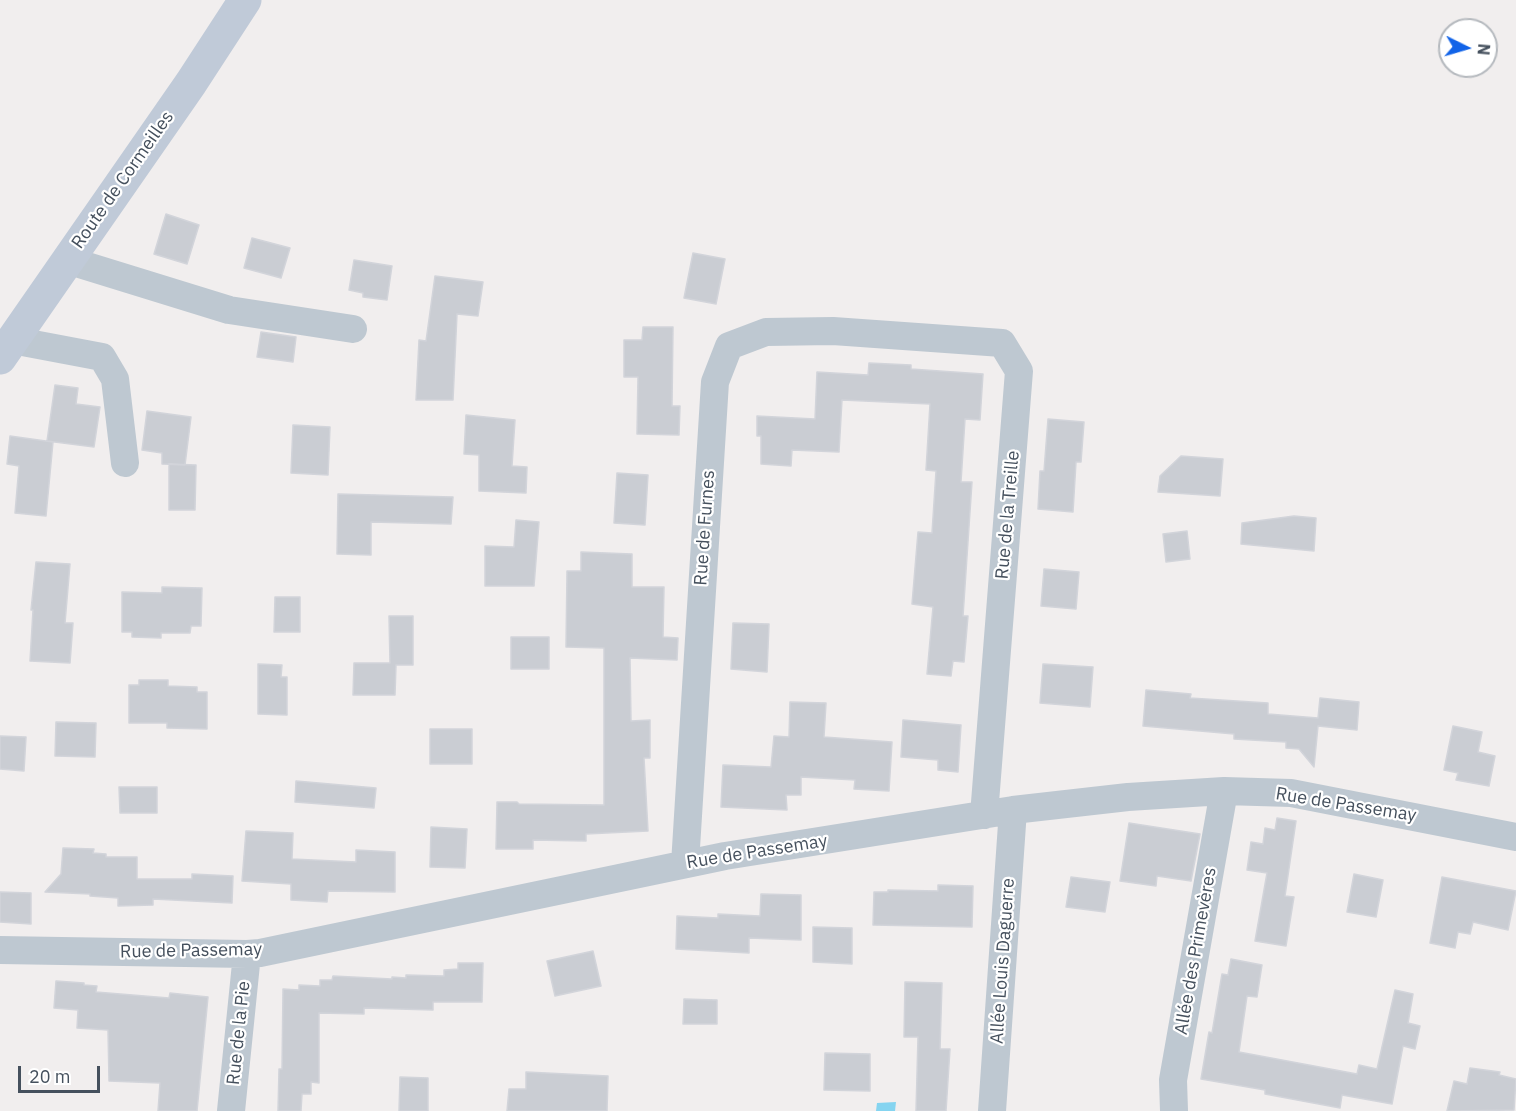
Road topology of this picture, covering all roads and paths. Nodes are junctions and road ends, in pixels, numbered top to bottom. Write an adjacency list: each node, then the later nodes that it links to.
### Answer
1 (245, 0): 2 (main road, Route de Cormeilles)
2 (67, 260): 3 (street); 5 (main road, Route de Cormeilles)
3 (353, 329)
4 (878, 335): 9 (street, Rue de la Treille); 11 (street, Rue de Furnes)
5 (6, 349): 6 (street)
6 (125, 463)
7 (1224, 791): 8 (street, Rue de Passemay); 10 (street, Rue de Passemay); 16 (street, Allée des Primevères)
8 (1013, 810): 9 (street, Rue de Passemay); 15 (street, Allée Louis Daguerre)
9 (984, 815): 11 (street, Rue de Passemay)
10 (1516, 837)
11 (684, 864): 13 (street, Rue de Passemay)
12 (0, 950): 13 (street, Rue de Passemay)
13 (247, 954): 14 (street, Rue de la Pie)
14 (231, 1111)
15 (993, 1111)
16 (1173, 1111)

